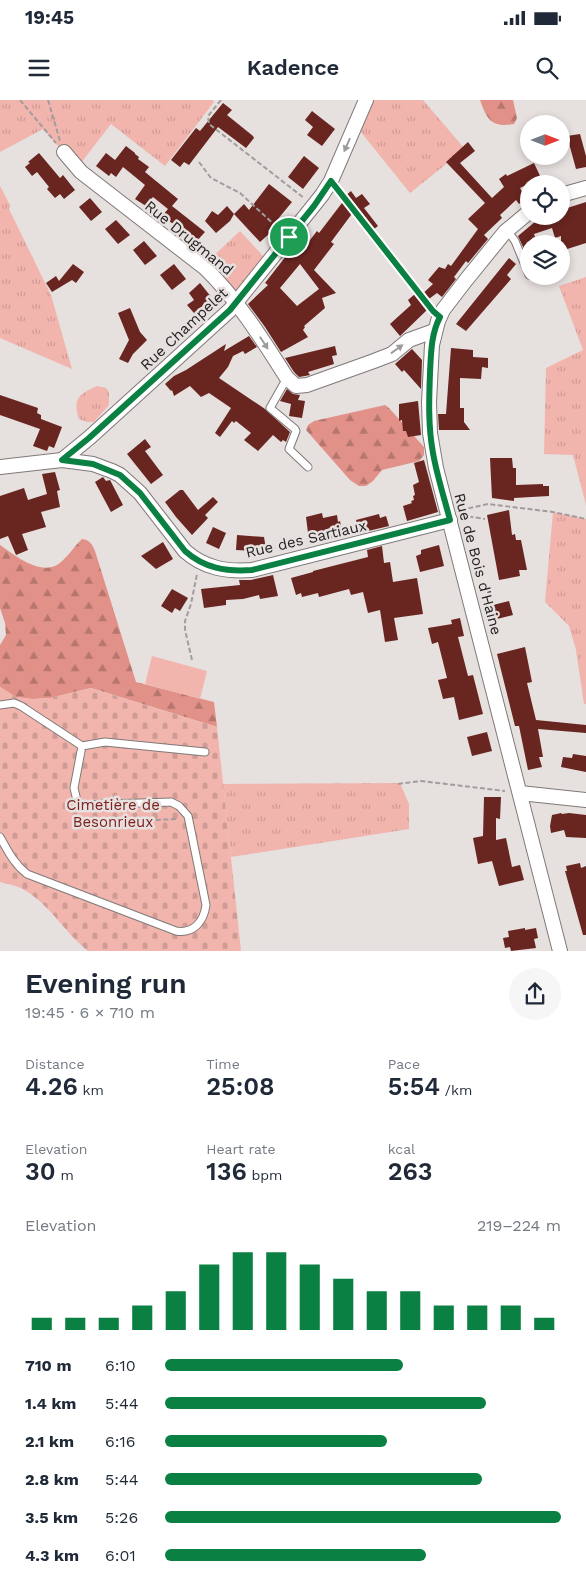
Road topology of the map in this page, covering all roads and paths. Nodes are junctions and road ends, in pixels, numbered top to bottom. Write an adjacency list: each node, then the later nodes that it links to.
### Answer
1 (20, 100): 5 (path)
2 (48, 100): 5 (path)
3 (221, 100): 10 (path)
4 (366, 100): 7 (street, Rue Champelet, one-way to 7)
5 (64, 152): 15 (street, Rue Drugmand)
6 (199, 162): 13 (path)
7 (331, 181): 10 (street, Rue Champelet); 16 (path)
8 (586, 188): 9 (street)
9 (570, 192)
10 (314, 206): 13 (street, Rue Champelet)
11 (520, 219): 12 (street, Rue de Bois d'Haine)
12 (507, 230): 14 (lane); 16 (street, Rue de Bois d'Haine)
13 (289, 237): 15 (street, Rue Champelet)
14 (520, 253)
15 (237, 302): 18 (street, Rue Drugmand, one-way to 18); 19 (street, Rue Champelet)
16 (440, 317): 17 (street, Rue de Bois d'Haine)
17 (434, 331): 18 (street, one-way to 17); 22 (street, Rue de Bois d'Haine)
18 (287, 378): 21 (lane)
19 (62, 460): 20 (street, Rue des Sartiaux); 25 (street, Rue des Sartiaux)
20 (0, 467)
21 (308, 467)
22 (449, 516): 23 (path); 24 (path); 25 (street, Rue des Sartiaux); 31 (street, Rue de Bois d'Haine)
23 (485, 519)
24 (586, 519)
25 (201, 562): 26 (path)
26 (192, 660)
27 (0, 705): 28 (lane)
28 (82, 746): 29 (lane); 33 (lane)
29 (205, 752)
30 (398, 784): 31 (path)
31 (520, 793): 32 (street); 36 (street, Rue de Bois d'Haine)
32 (586, 800)
33 (78, 805): 34 (lane); 34 (path)
34 (188, 818): 35 (lane)
35 (0, 837)
36 (560, 951)

